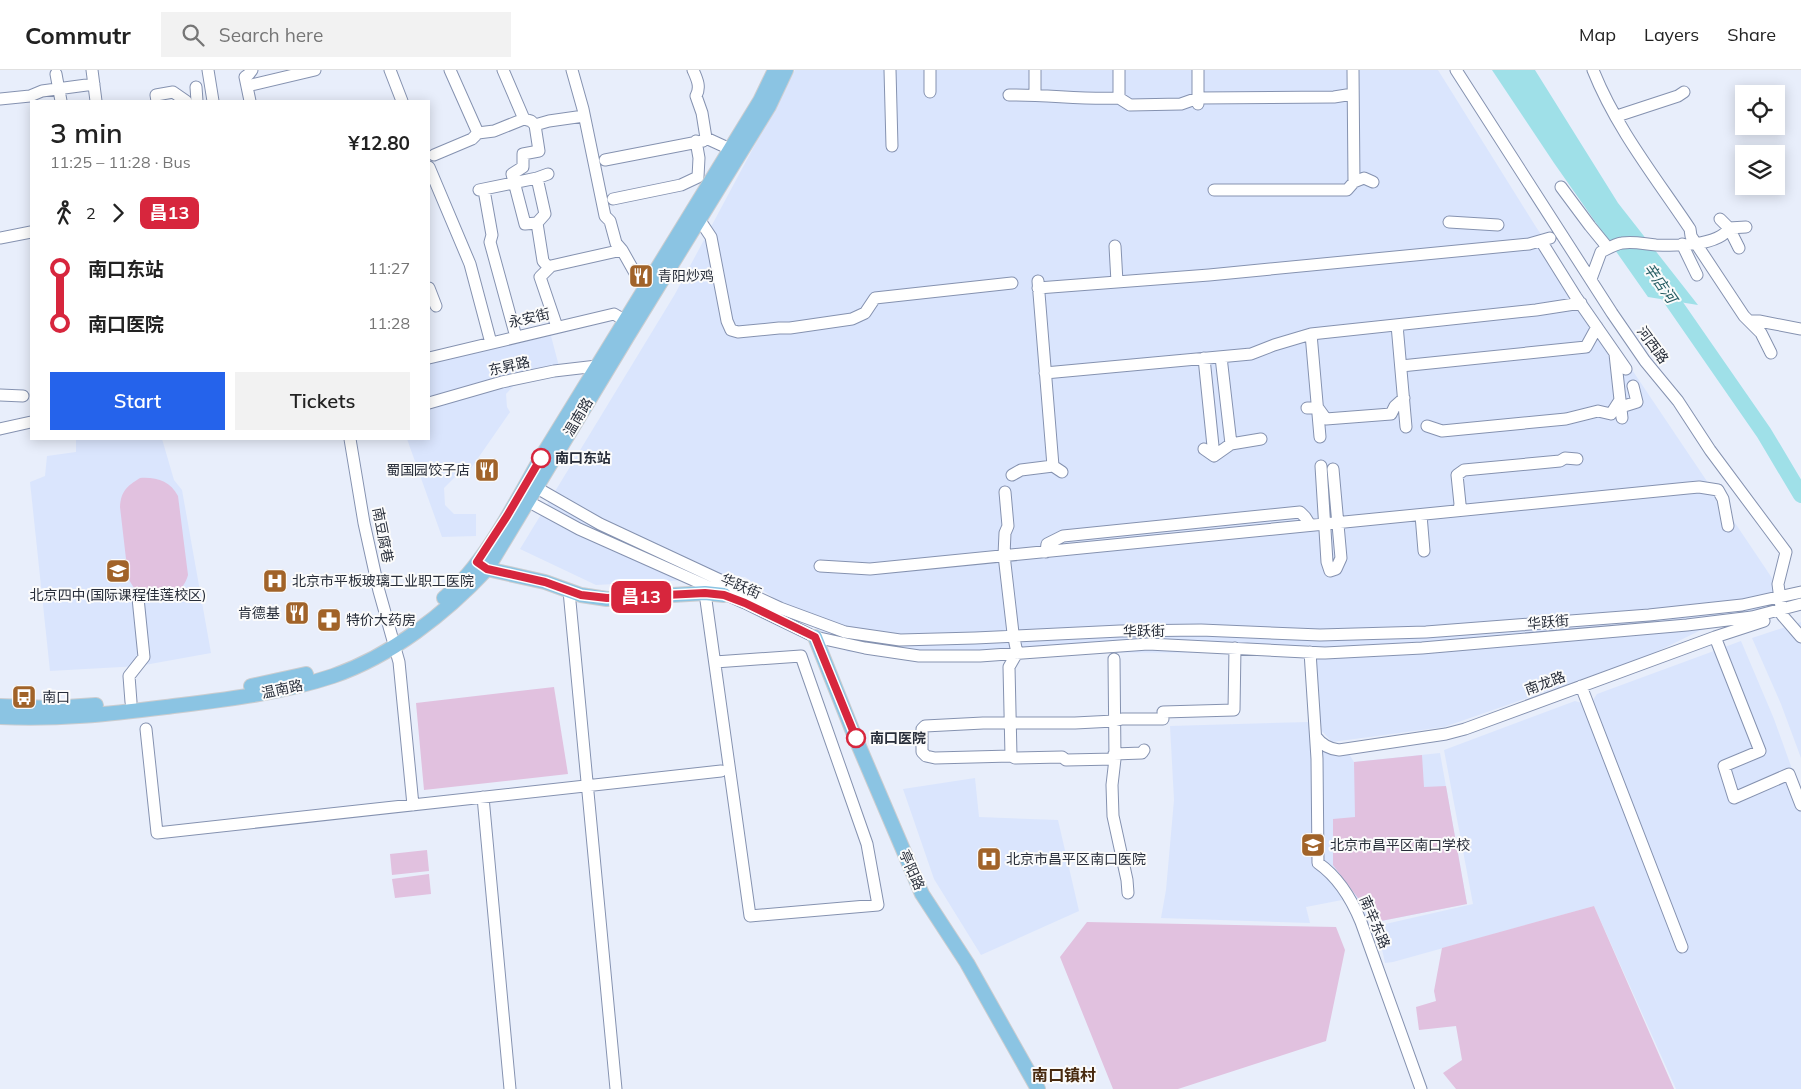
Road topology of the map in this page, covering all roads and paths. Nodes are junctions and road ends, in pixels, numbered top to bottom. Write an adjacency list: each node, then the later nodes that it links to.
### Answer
1 (92, 70): 21 (street)
2 (208, 70): 36 (street)
3 (252, 70): 22 (street)
4 (315, 70): 22 (street)
5 (390, 70): 38 (street)
6 (450, 70): 43 (street)
7 (503, 70): 42 (street)
8 (572, 70): 40 (street)
9 (693, 70): 44 (street)
10 (775, 70): 46 (main road, 温南路)
11 (786, 70): 56 (main road, 温南路)
12 (890, 70): 45 (street)
13 (930, 70): 24 (street)
14 (1035, 70): 26 (street)
15 (1119, 70): 30 (street)
16 (1198, 70): 39 (street)
17 (1353, 70): 27 (street)
18 (1456, 70): 73 (street, 河西路)
19 (1594, 70): 41 (street)
20 (56, 74): 29 (street)
21 (94, 84): 29 (street); 32 (street)
22 (247, 86): 37 (street)
23 (196, 87): 35 (street)
24 (930, 92)
25 (1684, 92): 41 (street)
26 (1035, 94): 28 (street); 30 (street)
27 (1353, 94): 39 (street); 51 (street)
28 (1009, 95)
29 (60, 96): 31 (street)
30 (1119, 98): 39 (street)
31 (0, 99)
32 (96, 100)
33 (156, 100): 34 (street)
34 (185, 100)
35 (198, 100)
36 (212, 100)
37 (250, 100)
38 (402, 100)
39 (1198, 102)
40 (584, 116): 42 (street); 70 (street)
41 (1617, 116): 65 (street)
42 (529, 122): 43 (street); 50 (street)
43 (478, 133): 47 (street)
44 (701, 139): 46 (street); 48 (street); 55 (street)
45 (892, 146)
46 (730, 149): 76 (main road, 温南路)
47 (434, 156)
48 (605, 160)
49 (430, 169): 88 (street)
50 (514, 182): 59 (street); 59 (street); 87 (street)
51 (1354, 182): 52 (street); 54 (street)
52 (1374, 182)
53 (1561, 187): 68 (street)
54 (1214, 190)
55 (613, 199)
56 (699, 219): 75 (street); 81 (main road, 温南路)
57 (1720, 219): 62 (street)
58 (1449, 222): 60 (street)
59 (537, 224): 71 (street)
60 (1498, 225)
61 (1746, 227): 62 (street)
62 (1729, 228): 65 (street); 69 (street)
63 (30, 232): 64 (street)
64 (0, 238)
65 (1696, 243): 66 (street); 80 (street)
66 (1682, 244): 68 (street); 72 (street)
67 (1115, 246): 74 (street)
68 (1608, 248): 73 (street)
69 (1739, 248)
70 (622, 250): 71 (street); 76 (street)
71 (549, 268): 83 (street)
72 (1697, 275)
73 (1590, 280): 137 (street, 河西路)
74 (1117, 282): 78 (street); 97 (street)
75 (1012, 283)
76 (644, 289): 81 (main road, 温南路)
77 (430, 291): 79 (street)
78 (1581, 304): 82 (street); 84 (street)
79 (436, 306)
80 (1749, 321): 85 (street); 90 (street)
81 (629, 323): 83 (street, 永安街); 94 (main road, 温南路); 119 (main road, 温南路)
82 (1397, 325): 86 (street); 95 (street)
83 (557, 327): 87 (street, 永安街)
84 (1597, 327): 89 (street); 95 (street)
85 (1801, 329)
86 (1311, 334): 91 (street); 103 (street)
87 (516, 337): 88 (street, 永安街)
88 (492, 343): 92 (street, 永安街)
89 (1615, 352): 96 (street); 104 (street)
90 (1771, 353)
91 (1221, 356): 93 (street); 112 (street)
92 (430, 358)
93 (1204, 358): 97 (street); 114 (street)
94 (598, 366): 102 (street, 东昇路); 119 (main road, 温南路)
95 (1401, 366): 101 (street)
96 (1626, 369)
97 (1045, 373): 118 (street)
98 (1633, 386): 104 (street)
99 (0, 395): 100 (street)
100 (22, 396)
101 (1404, 398): 103 (street); 107 (street)
102 (430, 403)
103 (1313, 408): 109 (street)
104 (1621, 408): 106 (street)
105 (30, 422): 108 (street)
106 (1427, 426)
107 (1406, 427)
108 (0, 429)
109 (1320, 437)
110 (1261, 438): 112 (street)
111 (350, 440): 145 (street, 南豆腐巷)
112 (1231, 444): 114 (street)
113 (1204, 449): 114 (street)
114 (1214, 456)
115 (1577, 459): 123 (street)
116 (1321, 466): 127 (street)
117 (1333, 469): 126 (street)
118 (1012, 475)
119 (531, 485): 121 (main road, 温南路); 141 (street, 华跃街)
120 (1005, 492): 130 (street)
121 (523, 498): 131 (main road, 温南路); 136 (street, 华跃街)
122 (1723, 499): 123 (street); 125 (street); 128 (street)
123 (1459, 510): 124 (street)
124 (1420, 515): 126 (street); 129 (street)
125 (1734, 515)
126 (1338, 522): 127 (street); 127 (street)
127 (1325, 523): 130 (street)
128 (1728, 526)
129 (1424, 551)
130 (1004, 555): 132 (street); 141 (street)
131 (482, 566): 133 (main road); 145 (main road, 温南路)
132 (820, 566)
133 (569, 591): 135 (main road); 163 (street)
134 (1801, 592): 137 (street, 华跃街)
135 (705, 593): 136 (main road); 150 (street)
136 (724, 595): 143 (street, 华跃街)
137 (1779, 597): 140 (street, 河西路); 141 (street, 华跃街)
138 (138, 598): 152 (street)
139 (1801, 604): 140 (street, 华跃街)
140 (1781, 612): 142 (street, 南龙路); 144 (street); 147 (street, 华跃街)
141 (1014, 636): 148 (street)
142 (1715, 636): 151 (street, 南龙路); 166 (street)
143 (815, 637): 148 (street, 华跃街); 171 (main road, 亭阳路)
144 (1801, 637)
145 (393, 641): 152 (main road, 温南路); 154 (main road, 温南路); 165 (street, 南豆腐巷)
146 (1235, 648): 147 (street, 华跃街); 148 (street, 华跃街); 155 (street)
147 (1310, 652): 158 (street, 南辛东路)
148 (1017, 653): 156 (street)
149 (1114, 659): 155 (street)
150 (715, 662): 150 (street)
151 (1581, 686): 158 (street, 南龙路); 168 (street)
152 (131, 702): 153 (main road, 温南路)
153 (0, 706)
154 (0, 717)
155 (1114, 721): 156 (street); 161 (street)
156 (1010, 723): 160 (street); 160 (street)
157 (146, 729): 165 (street)
158 (1316, 737): 172 (street, 南辛东路)
159 (1144, 750): 161 (street)
160 (1011, 756): 161 (street)
161 (1114, 757): 167 (street)
162 (721, 771): 163 (street)
163 (588, 785): 164 (street); 170 (street)
164 (483, 797): 165 (street); 169 (street)
165 (413, 805)
166 (1801, 805)
167 (1128, 893)
168 (1682, 947)
169 (510, 1089)
170 (616, 1089)
171 (1038, 1089)
172 (1421, 1089)

